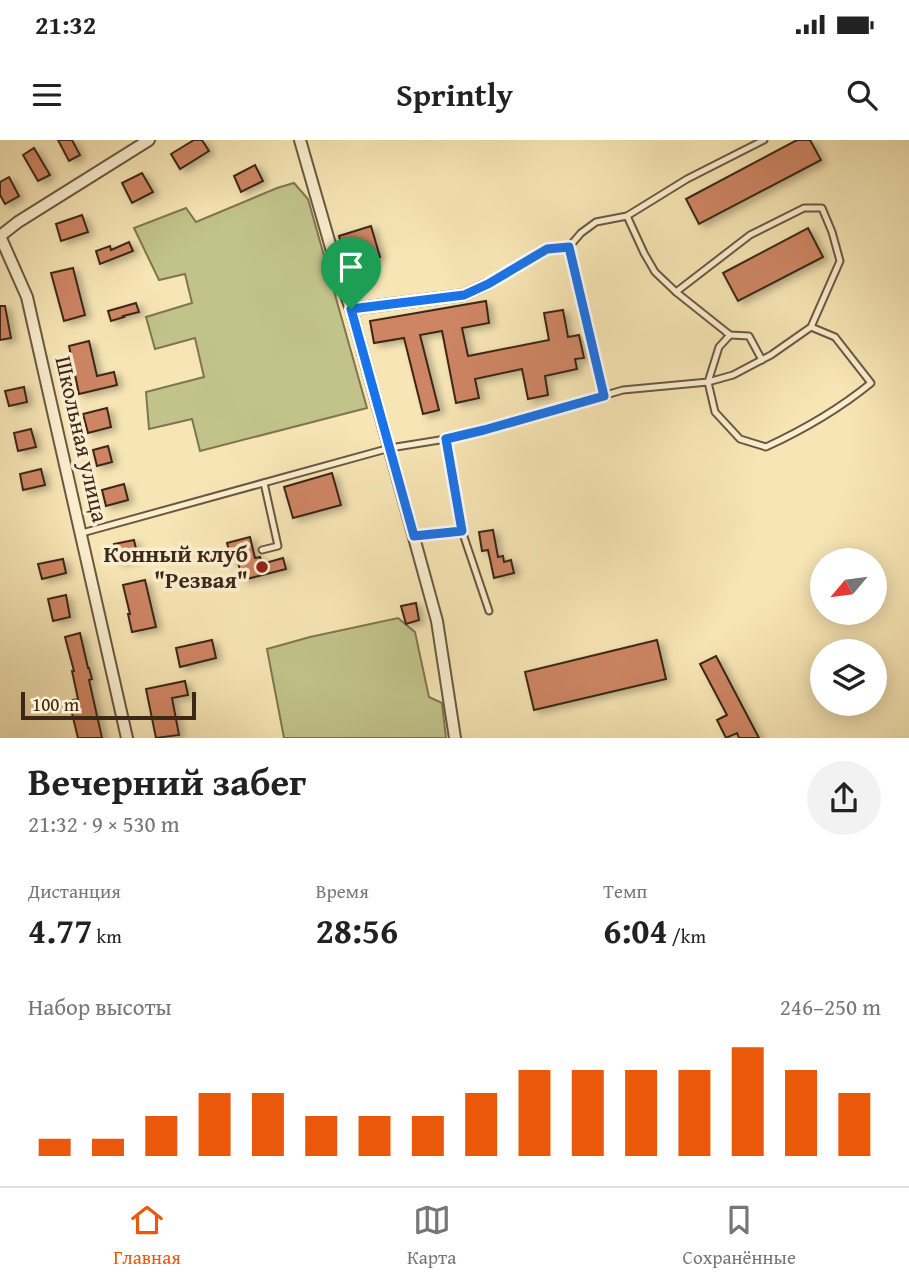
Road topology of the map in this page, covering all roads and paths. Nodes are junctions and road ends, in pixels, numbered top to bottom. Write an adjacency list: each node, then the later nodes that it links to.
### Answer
1 (149, 140): 5 (street)
2 (300, 140): 9 (street)
3 (764, 140): 4 (lane)
4 (627, 216): 6 (lane); 8 (lane)
5 (0, 236): 19 (street, Школьная улица)
6 (569, 247): 7 (lane); 14 (lane)
7 (488, 284): 9 (street)
8 (676, 292): 10 (lane); 11 (lane)
9 (351, 309): 16 (street)
10 (811, 327): 12 (lane); 13 (lane)
11 (730, 335): 12 (lane); 13 (lane)
12 (762, 360): 13 (lane)
13 (708, 382): 14 (lane)
14 (604, 396): 15 (lane)
15 (446, 439): 16 (lane); 18 (lane)
16 (390, 448): 17 (lane); 20 (street)
17 (264, 483): 19 (lane); 21 (lane)
18 (462, 531): 20 (lane); 22 (lane)
19 (82, 533): 23 (street, Школьная улица)
20 (414, 536): 24 (street)
21 (262, 550)
22 (489, 611)
23 (127, 738)
24 (455, 738)

